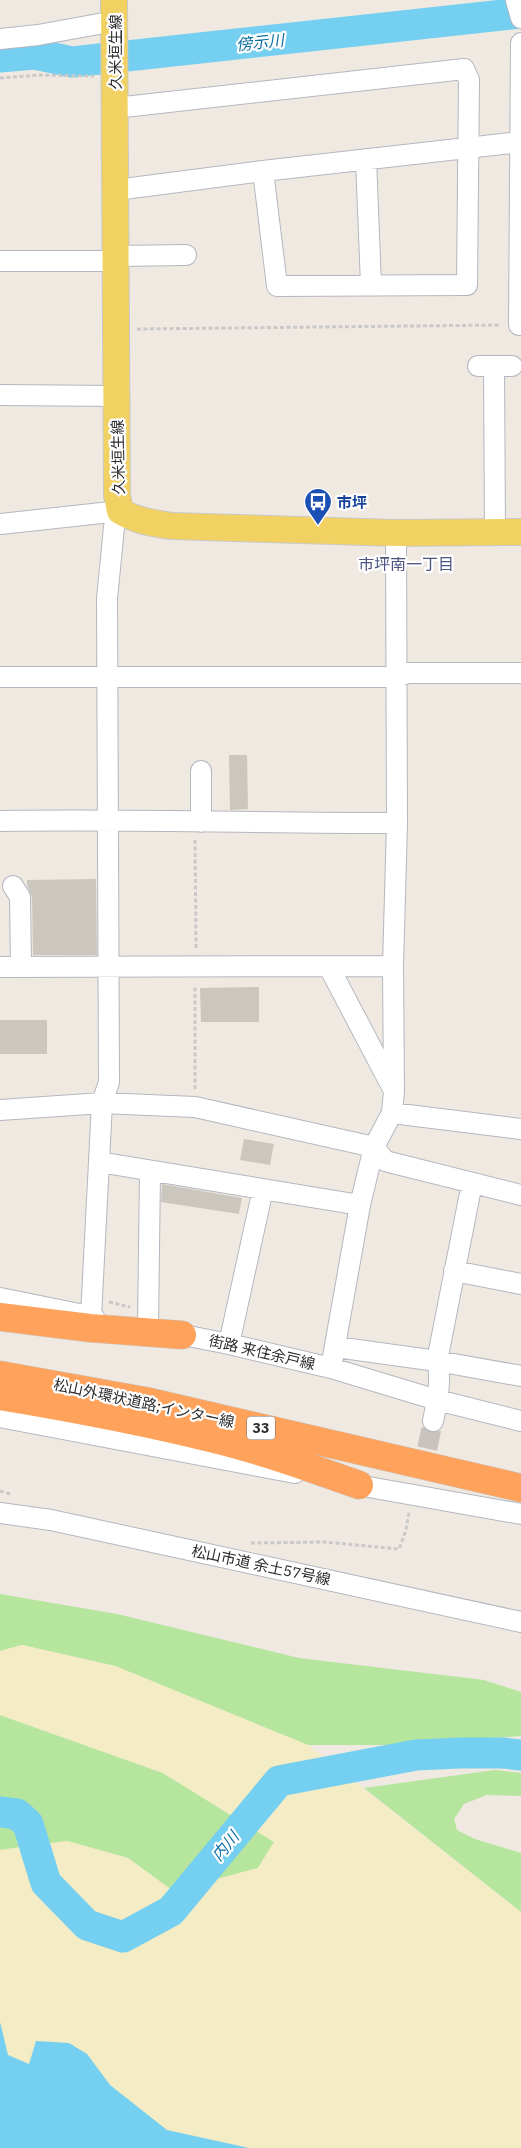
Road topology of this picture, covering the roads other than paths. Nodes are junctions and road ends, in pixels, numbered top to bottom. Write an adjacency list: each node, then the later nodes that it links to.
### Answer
1 (115, 10): 2 (street); 5 (main road, 久米垣生線)
2 (0, 40)
3 (521, 43): 4 (street)
4 (521, 73): 6 (street)
5 (115, 108): 8 (street); 11 (main road, 久米垣生線)
6 (521, 109): 7 (street)
7 (520, 142): 8 (street); 12 (street)
8 (468, 147): 9 (street); 16 (street)
9 (366, 159): 10 (street); 16 (street)
10 (263, 171): 11 (street); 16 (street)
11 (116, 190): 14 (main road, 久米垣生線)
12 (520, 234): 17 (street)
13 (186, 255): 14 (street)
14 (116, 259): 15 (street); 20 (main road, 久米垣生線)
15 (0, 261)
16 (371, 285)
17 (519, 325)
18 (495, 366): 23 (street)
19 (0, 396): 20 (street)
20 (117, 396): 21 (main road, 久米垣生線)
21 (120, 511): 22 (street); 25 (main road, 久米垣生線); 27 (street)
22 (0, 524)
23 (495, 532): 24 (main road, 久米垣生線); 25 (main road, 久米垣生線)
24 (521, 532)
25 (396, 533): 29 (street)
26 (521, 673): 29 (street)
27 (107, 676): 28 (street); 29 (street); 31 (street)
28 (0, 677)
29 (396, 677): 34 (street)
30 (201, 771): 33 (street)
31 (108, 819): 32 (street); 33 (street); 39 (street)
32 (0, 821)
33 (201, 822): 34 (street)
34 (397, 824): 37 (street)
35 (13, 886): 38 (street)
36 (0, 966): 38 (street)
37 (393, 966): 40 (street); 41 (street)
38 (21, 967): 39 (street)
39 (109, 967): 40 (street); 42 (street)
40 (329, 967): 41 (street)
41 (394, 1091): 44 (street)
42 (102, 1103): 43 (street); 46 (street); 47 (street)
43 (0, 1110)
44 (392, 1113): 45 (street); 46 (street)
45 (521, 1130)
46 (374, 1147): 49 (street); 52 (street)
47 (99, 1162): 48 (street); 56 (street)
48 (150, 1171): 50 (street); 58 (street)
49 (472, 1183): 51 (street); 53 (street)
50 (263, 1189): 52 (street); 60 (street)
51 (521, 1195)
52 (360, 1205): 61 (street)
53 (454, 1271): 54 (street); 62 (street)
54 (521, 1284)
55 (0, 1298): 56 (street, 街路 来住余戸線)
56 (92, 1316): 58 (street, 街路 来住余戸線)
57 (0, 1317): 59 (highway)
58 (148, 1328): 59 (street, 街路 来住余戸線)
59 (182, 1335): 60 (street, 街路 来住余戸線)
60 (230, 1344): 63 (street, 街路 来住余戸線)
61 (336, 1347): 62 (street); 63 (street)
62 (437, 1361): 65 (street); 67 (street)
63 (331, 1368): 67 (street, 街路 来住余戸線)
64 (0, 1375): 72 (highway, 松山外環状道路;インター線 / 33)
65 (521, 1376)
66 (0, 1396): 71 (highway)
67 (437, 1400): 69 (street); 70 (street, 街路 来住余戸線)
68 (0, 1417): 71 (street)
69 (433, 1421)
70 (521, 1421)
71 (359, 1485): 74 (street)
72 (521, 1488)
73 (0, 1513): 75 (street, 松山市道 余土57号線)
74 (521, 1514)
75 (521, 1622)

